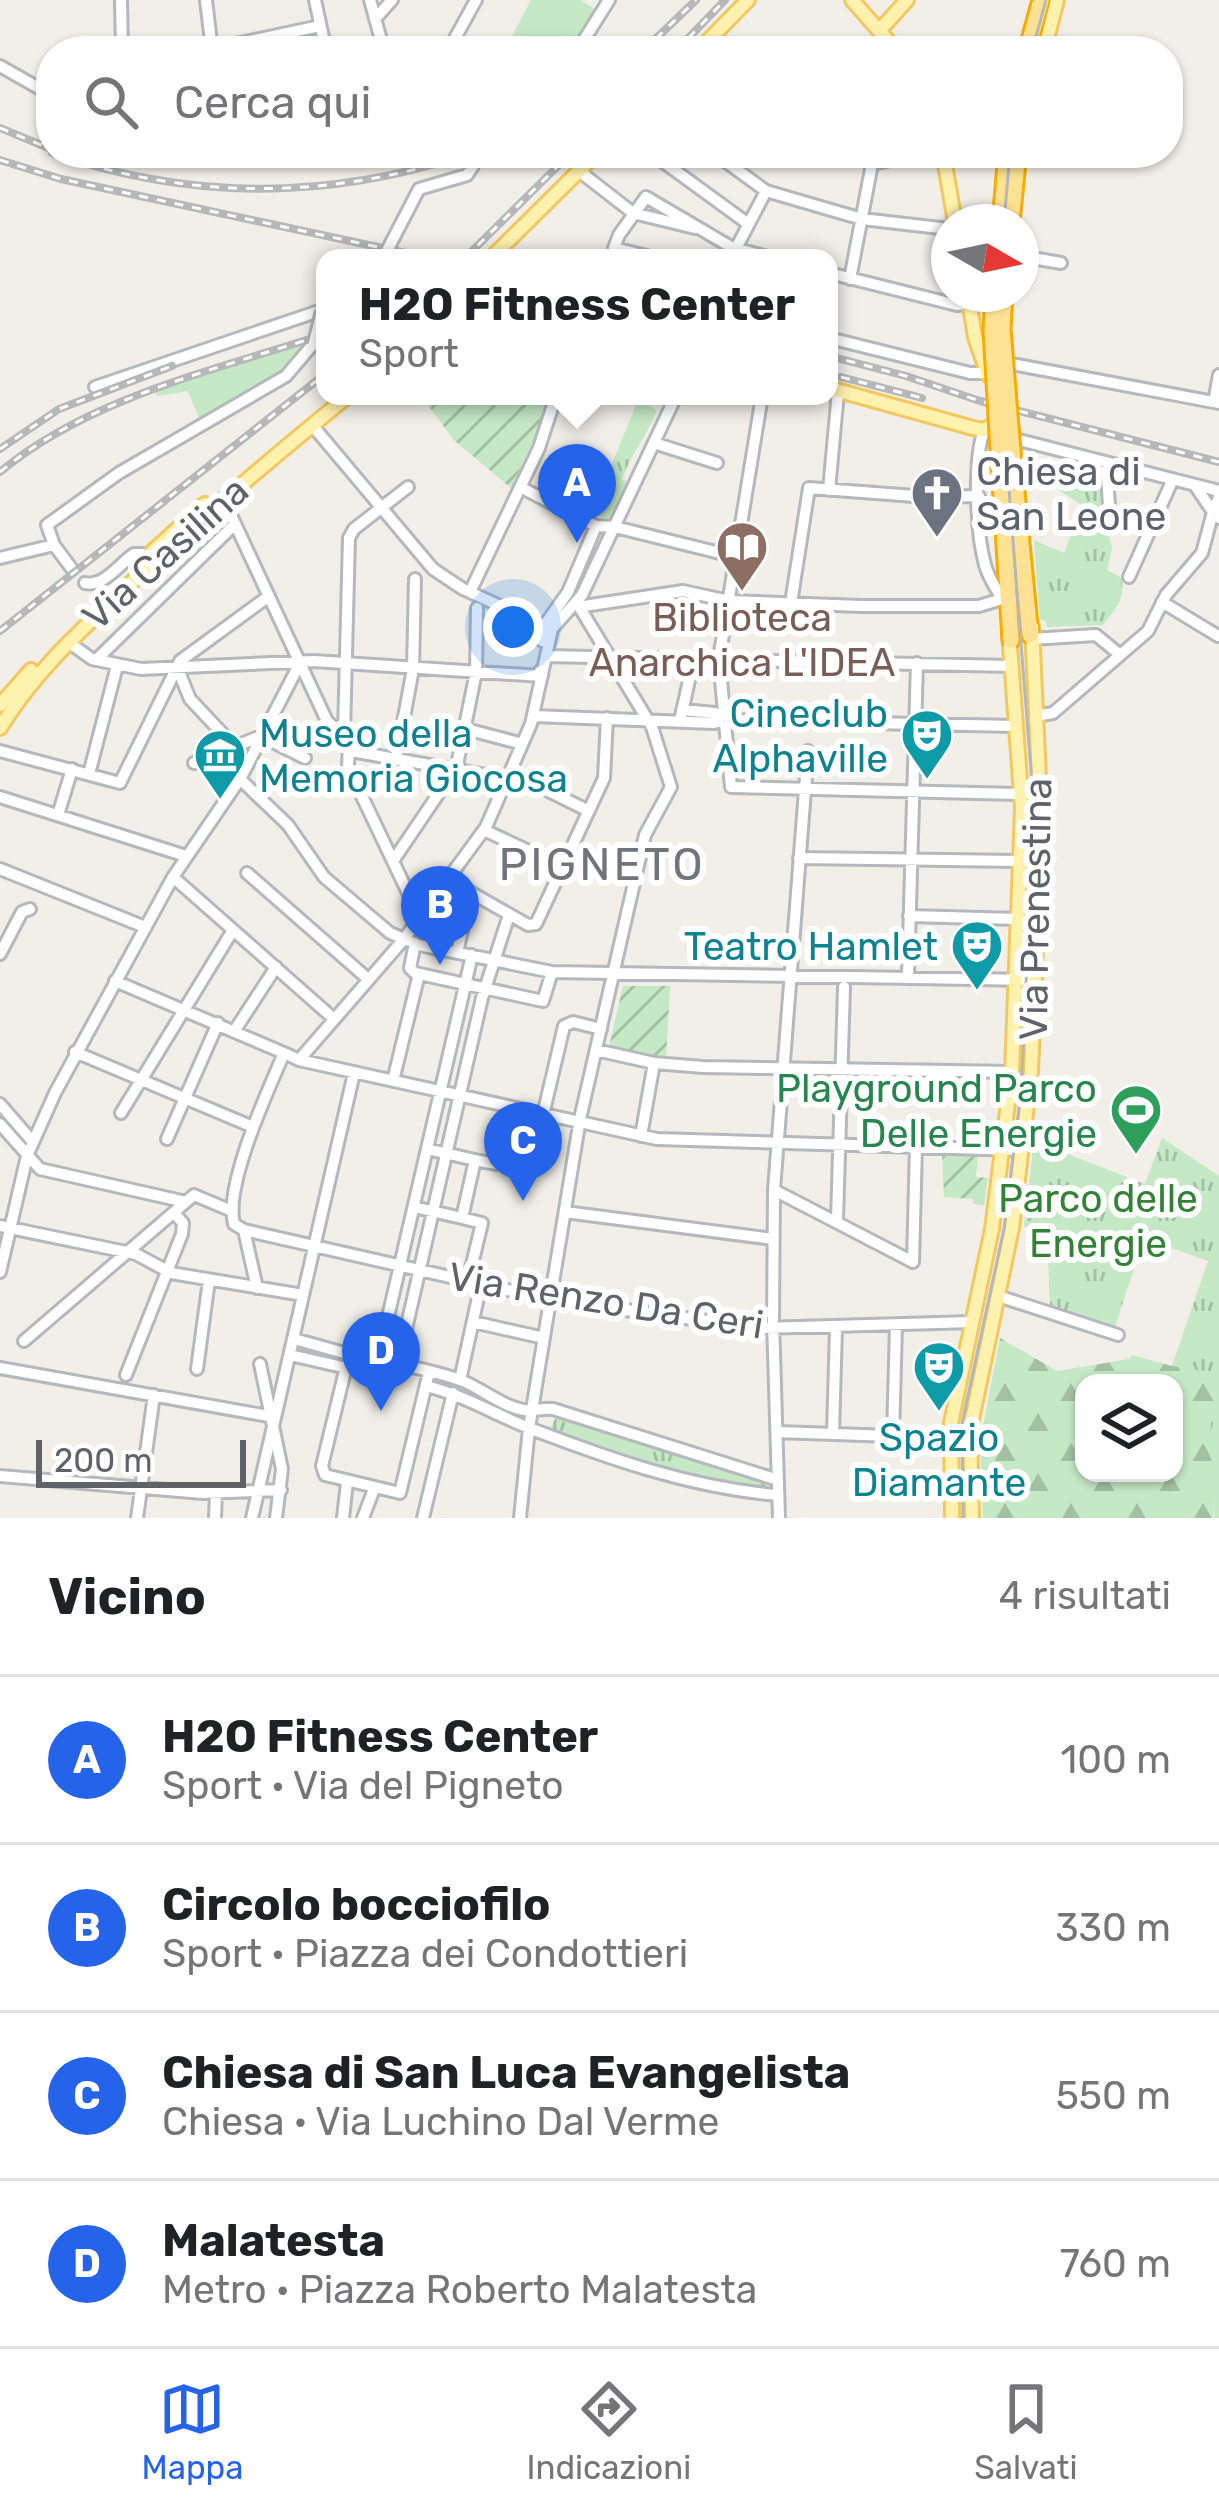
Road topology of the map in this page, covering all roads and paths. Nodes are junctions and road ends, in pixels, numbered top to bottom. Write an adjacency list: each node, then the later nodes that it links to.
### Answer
1 (121, 0): 16 (street)
2 (206, 0): 17 (street)
3 (315, 0): 14 (street)
4 (370, 0): 13 (street)
5 (392, 0): 13 (street)
6 (476, 0): 21 (street)
7 (609, 0): 22 (street)
8 (748, 0): 23 (main road)
9 (852, 0): 15 (main road)
10 (907, 0): 15 (main road)
11 (1038, 0): 25 (highway)
12 (1054, 0): 26 (highway)
13 (375, 19): 20 (street)
14 (320, 26): 18 (street); 19 (street)
15 (880, 30): 24 (main road)
16 (122, 36)
17 (210, 36)
18 (275, 36)
19 (322, 36)
20 (380, 36)
21 (456, 36)
22 (587, 36)
23 (713, 36)
24 (885, 36)
25 (1028, 36)
26 (1045, 36)
27 (0, 66): 28 (street)
28 (36, 86)
29 (468, 168): 47 (street, bridge)
30 (582, 168): 37 (main road)
31 (672, 168): 44 (street)
32 (735, 168): 38 (street)
33 (871, 168): 43 (street)
34 (946, 168): 39 (main road)
35 (1003, 168): 40 (highway)
36 (1019, 168): 41 (highway)
37 (579, 171): 42 (street); 48 (main road)
38 (766, 191): 43 (street); 44 (street)
39 (952, 204)
40 (1000, 204)
41 (1016, 204)
42 (633, 213): 46 (street); 46 (street); 49 (street)
43 (862, 219): 45 (street); 55 (street)
44 (747, 223): 51 (street)
45 (931, 227)
46 (699, 229): 50 (street)
47 (388, 249)
48 (501, 249)
49 (618, 249)
50 (727, 249)
51 (735, 249)
52 (1039, 259): 53 (street)
53 (1061, 263)
54 (838, 276): 55 (street)
55 (850, 279): 56 (street)
56 (931, 299)
57 (316, 311): 68 (street)
58 (973, 312): 64 (main road)
59 (992, 312): 64 (main road)
60 (996, 312): 112 (highway, bridge)
61 (1002, 312): 65 (main road)
62 (316, 335): 98 (street, bridge)
63 (838, 340): 67 (street)
64 (981, 341): 65 (main road); 67 (main road)
65 (1010, 368): 67 (street); 70 (main road); 71 (street)
66 (1219, 375): 71 (street)
67 (989, 380)
68 (95, 387)
69 (838, 391): 79 (main road)
70 (1014, 394)
71 (1216, 403)
72 (331, 405): 101 (main road, Via Casilina)
73 (333, 405): 78 (main road, Via Casilina)
74 (553, 405): 87 (street)
75 (672, 405): 81 (street)
76 (761, 405): 99 (street)
77 (833, 405): 88 (street)
78 (312, 425): 91 (main road, Via Casilina); 93 (street)
79 (989, 426): 90 (main road); 90 (street)
80 (1019, 440): 82 (street); 116 (main road, Via Prenestina)
81 (654, 443): 83 (street); 97 (street)
82 (1106, 462): 84 (street); 92 (street)
83 (717, 463)
84 (1173, 479): 85 (street); 103 (street)
85 (1194, 484): 89 (street); 94 (street)
86 (408, 487): 93 (street)
87 (520, 487): 96 (street); 106 (street)
88 (829, 490): 90 (street); 111 (street)
89 (1219, 494): 94 (street)
90 (987, 495): 112 (main road)
91 (223, 499): 95 (street); 118 (main road, Via Casilina)
92 (1109, 505)
93 (380, 509): 106 (street); 125 (street)
94 (1216, 515): 109 (street)
95 (234, 525): 107 (street); 124 (street)
96 (596, 526): 97 (street); 114 (street)
97 (614, 526): 99 (street); 110 (street)
98 (54, 545): 100 (street); 102 (street)
99 (736, 557): 108 (street)
100 (0, 558)
101 (144, 560): 105 (street); 134 (main road, Via Casilina)
102 (72, 569)
103 (1129, 577)
104 (415, 579): 131 (street)
105 (85, 583)
106 (470, 592): 114 (street)
107 (269, 596): 129 (street); 130 (street)
108 (729, 602): 110 (street); 111 (street); 123 (street)
109 (1162, 602): 115 (street); 119 (street)
110 (577, 603): 120 (street); 121 (street)
111 (791, 603): 112 (street)
112 (1013, 607): 116 (highway); 117 (highway)
113 (477, 608): 132 (street)
114 (544, 626): 133 (street)
115 (1218, 636)
116 (1031, 637): 119 (street); 137 (main road, Via Prenestina)
117 (1011, 640): 128 (main road, Via Prenestina)
118 (68, 642): 124 (street); 143 (main road, Via Casilina)
119 (1119, 654): 137 (street)
120 (546, 656): 121 (street); 133 (street)
121 (611, 656): 122 (street); 139 (street)
122 (694, 658): 123 (street); 135 (street)
123 (719, 659): 126 (street); 140 (street)
124 (96, 660): 127 (street)
125 (347, 664): 130 (street); 131 (street); 145 (street)
126 (917, 664): 128 (street); 141 (street)
127 (117, 666): 129 (street); 157 (street)
128 (1012, 666): 142 (main road, Via Prenestina)
129 (178, 667): 130 (street); 148 (street); 157 (street)
130 (297, 667): 145 (street); 146 (street)
131 (412, 668): 132 (street); 153 (street)
132 (476, 672): 133 (street); 144 (street)
133 (542, 676): 136 (street)
134 (0, 705)
135 (681, 715): 139 (street); 140 (street)
136 (533, 716): 138 (street); 158 (street)
137 (1036, 716): 198 (main road, Via Prenestina)
138 (607, 718): 139 (street); 164 (street)
139 (647, 719): 192 (street)
140 (724, 720): 141 (street); 160 (street)
141 (916, 724): 142 (street); 161 (street)
142 (1016, 726): 162 (main road, Via Prenestina)
143 (0, 728)
144 (466, 730): 147 (street); 155 (street)
145 (344, 734): 151 (street)
146 (261, 736): 148 (street); 152 (street); 159 (street)
147 (519, 743)
148 (236, 748): 154 (street)
149 (0, 751): 156 (street)
150 (808, 751): 160 (street)
151 (349, 757): 153 (street); 170 (street)
152 (305, 758)
153 (396, 760): 155 (street)
154 (194, 763)
155 (451, 769): 158 (street); 170 (street)
156 (71, 770): 157 (street); 165 (street)
157 (89, 774)
158 (511, 776): 164 (street); 166 (street)
159 (240, 778): 167 (street); 185 (street)
160 (804, 788): 161 (street); 168 (street)
161 (914, 792): 162 (street); 169 (street)
162 (1021, 794): 171 (main road, Via Prenestina)
163 (0, 797): 165 (street)
164 (589, 811): 172 (street)
165 (58, 815): 167 (street)
166 (484, 830): 172 (street); 176 (street)
167 (186, 856): 175 (street)
168 (799, 858): 169 (street); 194 (street)
169 (909, 860): 171 (street); 180 (street)
170 (393, 861): 181 (street)
171 (1020, 861): 182 (main road, Via Prenestina)
172 (563, 867): 179 (street)
173 (0, 869): 183 (street)
174 (247, 873): 196 (street)
175 (173, 878): 183 (street); 184 (street)
176 (449, 880): 177 (street); 181 (street)
177 (470, 892): 179 (street); 186 (street)
178 (30, 909): 187 (street)
179 (509, 915): 189 (street)
180 (909, 916): 182 (street); 195 (street)
181 (421, 918): 185 (street)
182 (1018, 919): 197 (main road, Via Prenestina)
183 (145, 927): 199 (street)
184 (233, 930): 190 (street); 203 (street)
185 (409, 942): 186 (street); 193 (street); 196 (street)
186 (457, 952): 188 (street)
187 (0, 954)
188 (472, 956): 189 (street); 200 (street)
189 (495, 961): 191 (street); 202 (street)
190 (276, 967): 204 (street); 207 (street)
191 (551, 972): 192 (street); 202 (street)
192 (614, 973): 194 (street); 206 (street)
193 (418, 974): 200 (street); 218 (street)
194 (788, 976): 195 (street); 213 (street)
195 (908, 976): 197 (street)
196 (368, 980): 204 (street)
197 (1016, 980): 198 (street); 216 (main road, Via Prenestina)
198 (1036, 980): 237 (main road, Via Prenestina)
199 (115, 981): 203 (street); 209 (street)
200 (466, 984): 202 (street); 219 (street)
201 (844, 987): 214 (street)
202 (485, 988): 220 (street)
203 (184, 1008): 205 (street); 217 (street)
204 (334, 1019): 211 (street)
205 (218, 1023): 207 (street); 221 (street)
206 (601, 1029): 208 (street); 225 (street)
207 (235, 1030): 210 (street)
208 (596, 1050): 212 (street); 226 (street)
209 (75, 1052): 217 (street); 231 (street)
210 (284, 1053): 211 (street); 228 (street)
211 (299, 1060): 215 (street)
212 (653, 1063): 213 (street); 229 (street)
213 (782, 1069): 214 (street); 232 (street)
214 (842, 1070): 216 (street); 233 (street)
215 (354, 1072): 218 (street); 254 (street)
216 (1012, 1072): 235 (main road, Via Prenestina)
217 (142, 1079): 221 (street); 224 (street)
218 (393, 1081): 219 (street)
219 (441, 1092): 220 (street); 236 (street)
220 (460, 1096): 223 (street); 238 (street)
221 (185, 1097): 228 (street); 230 (street)
222 (0, 1104): 231 (street)
223 (509, 1108): 225 (street); 240 (street)
224 (122, 1113)
225 (543, 1115): 226 (street)
226 (580, 1123): 229 (street); 246 (street)
227 (0, 1124): 239 (street)
228 (253, 1127): 244 (street)
229 (641, 1136): 232 (street)
230 (167, 1139)
231 (33, 1142): 239 (street)
232 (776, 1142): 233 (street); 241 (street)
233 (840, 1144): 234 (street); 249 (street)
234 (916, 1146): 235 (street); 249 (street)
235 (1003, 1148): 237 (street); 268 (main road, Via Prenestina)
236 (427, 1149): 238 (street); 243 (street)
237 (1022, 1150): 265 (main road, Via Prenestina)
238 (447, 1153): 240 (street); 245 (street)
239 (27, 1156): 242 (street); 250 (street)
240 (476, 1160): 248 (street)
241 (774, 1190): 249 (street); 252 (street)
242 (185, 1202): 244 (street); 247 (street)
243 (414, 1207): 245 (street); 256 (street)
244 (232, 1211): 251 (street)
245 (433, 1212): 248 (street); 258 (street)
246 (565, 1212): 252 (street); 266 (street)
247 (175, 1214): 255 (street); 257 (street)
248 (462, 1218): 261 (street)
249 (837, 1220)
250 (5, 1227): 253 (street); 255 (street)
251 (244, 1229): 254 (street, Via Renzo Da Ceri); 262 (street)
252 (773, 1239): 270 (street)
253 (3, 1242): 259 (street)
254 (314, 1245): 256 (street, Via Renzo Da Ceri); 264 (street)
255 (128, 1253): 257 (street); 275 (street)
256 (400, 1265): 258 (street, Via Renzo Da Ceri); 277 (street)
257 (168, 1270): 260 (street); 284 (street)
258 (420, 1270): 261 (street, Via Renzo Da Ceri); 281 (street)
259 (0, 1272)
260 (209, 1280): 262 (street); 282 (street)
261 (468, 1281): 266 (street, Via Renzo Da Ceri)
262 (257, 1288): 264 (street)
263 (479, 1293): 267 (street)
264 (303, 1295): 274 (street)
265 (998, 1296): 272 (street); 316 (main road, Via Prenestina)
266 (551, 1300): 270 (street, Via Renzo Da Ceri); 273 (street)
267 (473, 1322): 273 (street); 285 (street)
268 (973, 1322): 269 (street, Via Renzo Da Ceri); 295 (main road, Via Prenestina)
269 (896, 1326): 271 (street, Via Renzo Da Ceri); 294 (street)
270 (773, 1328): 271 (street, Via Renzo Da Ceri); 292 (street)
271 (836, 1328): 293 (street)
272 (1118, 1334)
273 (544, 1338): 289 (street)
274 (294, 1339): 276 (street); 277 (street)
275 (24, 1341)
276 (290, 1355): 280 (street); 290 (street)
277 (369, 1360): 280 (street); 281 (street)
278 (260, 1364): 290 (street)
279 (0, 1368): 288 (street)
280 (347, 1368): 298 (street)
281 (404, 1368): 283 (street)
282 (197, 1369)
283 (429, 1372): 285 (street); 286 (street)
284 (126, 1375)
285 (460, 1380): 289 (street)
286 (427, 1386): 287 (street); 304 (street)
287 (453, 1393): 291 (street); 306 (street)
288 (154, 1395): 290 (street); 299 (street)
289 (533, 1409): 291 (street); 297 (street)
290 (274, 1417): 301 (street); 302 (street)
291 (530, 1428): 305 (street); 313 (street)
292 (777, 1432): 293 (street); 297 (street)
293 (832, 1433): 294 (street)
294 (893, 1436): 295 (street)
295 (950, 1438): 315 (main road, Via Prenestina)
296 (0, 1476): 299 (street)
297 (778, 1480): 305 (street)
298 (347, 1482): 300 (street); 311 (street)
299 (141, 1487): 303 (street); 307 (street)
300 (374, 1489): 304 (street); 312 (street)
301 (257, 1490): 302 (street); 303 (street); 309 (street)
302 (281, 1490): 310 (street)
303 (216, 1493): 308 (street)
304 (400, 1493): 306 (street)
305 (778, 1495): 314 (street)
306 (425, 1512)
307 (137, 1518)
308 (215, 1518)
309 (252, 1518)
310 (276, 1518)
311 (343, 1518)
312 (363, 1518)
313 (520, 1518)
314 (779, 1518)
315 (952, 1518)
316 (973, 1518)

